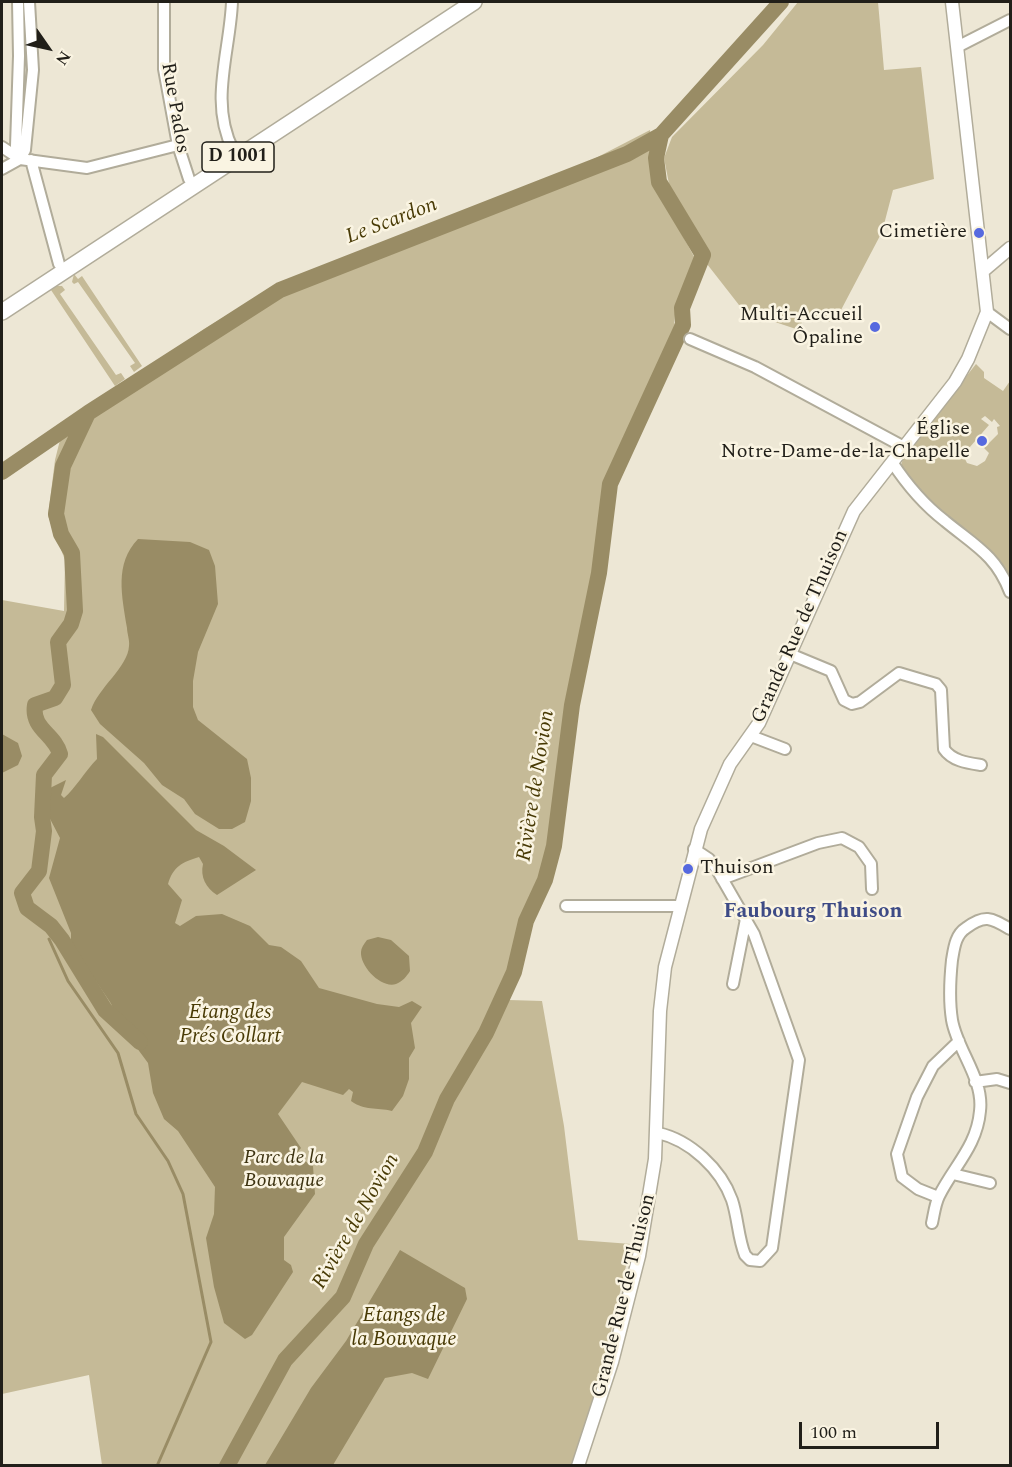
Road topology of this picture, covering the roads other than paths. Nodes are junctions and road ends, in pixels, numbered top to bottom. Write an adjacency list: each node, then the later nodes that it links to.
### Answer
1 (18, 2): 13 (street)
2 (29, 2): 13 (street)
3 (164, 2): 10 (street, Rue Pados)
4 (231, 2): 12 (street)
5 (459, 2): 12 (main road, D 1001)
6 (474, 2): 20 (main road, D 1001)
7 (952, 2): 9 (street, Grande Rue de Thuison)
8 (1011, 20): 9 (street)
9 (957, 47): 18 (street, Grande Rue de Thuison)
10 (178, 145): 13 (street); 15 (street, Rue Pados)
11 (2, 147): 13 (street)
12 (232, 150): 15 (main road, D 1001)
13 (26, 160): 14 (street); 17 (street)
14 (2, 169)
15 (189, 179): 17 (main road, D 1001)
16 (1011, 248): 18 (street)
17 (59, 264): 19 (main road, D 1001)
18 (983, 271): 21 (street, Grande Rue de Thuison)
19 (2, 302)
20 (2, 312)
21 (987, 312): 22 (street); 24 (street, Grande Rue de Thuison)
22 (1011, 330)
23 (690, 339): 24 (street)
24 (904, 447): 25 (street, Grande Rue de Thuison)
25 (892, 462): 26 (street); 27 (street, Grande Rue de Thuison)
26 (1011, 592)
27 (790, 654): 28 (street, Grande Rue de Thuison); 30 (street)
28 (751, 736): 29 (street); 31 (street, Grande Rue de Thuison)
29 (785, 749)
30 (981, 765)
31 (694, 849): 32 (street); 35 (street, Grande Rue de Thuison)
32 (722, 879): 33 (street); 36 (street)
33 (872, 889)
34 (566, 906): 35 (street)
35 (679, 906): 42 (street, Grande Rue de Thuison)
36 (746, 920): 38 (street); 42 (street)
37 (1011, 929): 39 (street)
38 (733, 984)
39 (959, 1041): 40 (street); 45 (street)
40 (975, 1082): 41 (street); 43 (street)
41 (1011, 1083)
42 (658, 1133): 47 (street, Grande Rue de Thuison)
43 (954, 1174): 44 (street); 45 (street)
44 (990, 1183)
45 (938, 1197): 46 (street)
46 (932, 1223)
47 (578, 1466)

